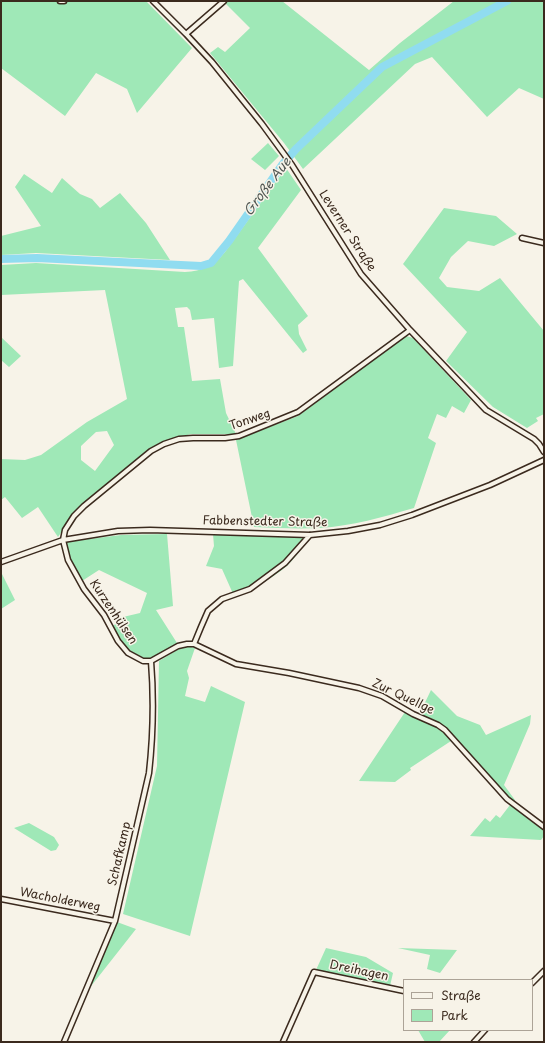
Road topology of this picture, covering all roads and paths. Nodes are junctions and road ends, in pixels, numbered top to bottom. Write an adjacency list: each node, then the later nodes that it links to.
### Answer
1 (60, 1): 2 (street)
2 (64, 1)
3 (153, 1): 5 (street, Leverner Straße)
4 (224, 1): 5 (street)
5 (186, 34): 8 (street, Leverner Straße)
6 (522, 238): 7 (street)
7 (544, 243)
8 (410, 330): 9 (street, Leverner Straße); 12 (street, Tonweg)
9 (544, 452)
10 (544, 460): 11 (street, Fabbenstedter Straße)
11 (310, 535): 12 (street, Fabbenstedter Straße); 14 (street)
12 (63, 540): 13 (street, Fabbenstedter Straße); 15 (street, Kurzenhülsen)
13 (1, 562)
14 (194, 644): 15 (street); 16 (street, Zur Quellge)
15 (151, 661): 18 (street, Schafkamp)
16 (544, 827)
17 (1, 899): 18 (street, Wacholderweg)
18 (115, 921): 23 (street, Schafkamp)
19 (544, 971): 20 (street)
20 (533, 982)
21 (403, 991): 24 (street, Dreihagen)
22 (484, 1031): 25 (street)
23 (64, 1042)
24 (282, 1042)
25 (474, 1042)

